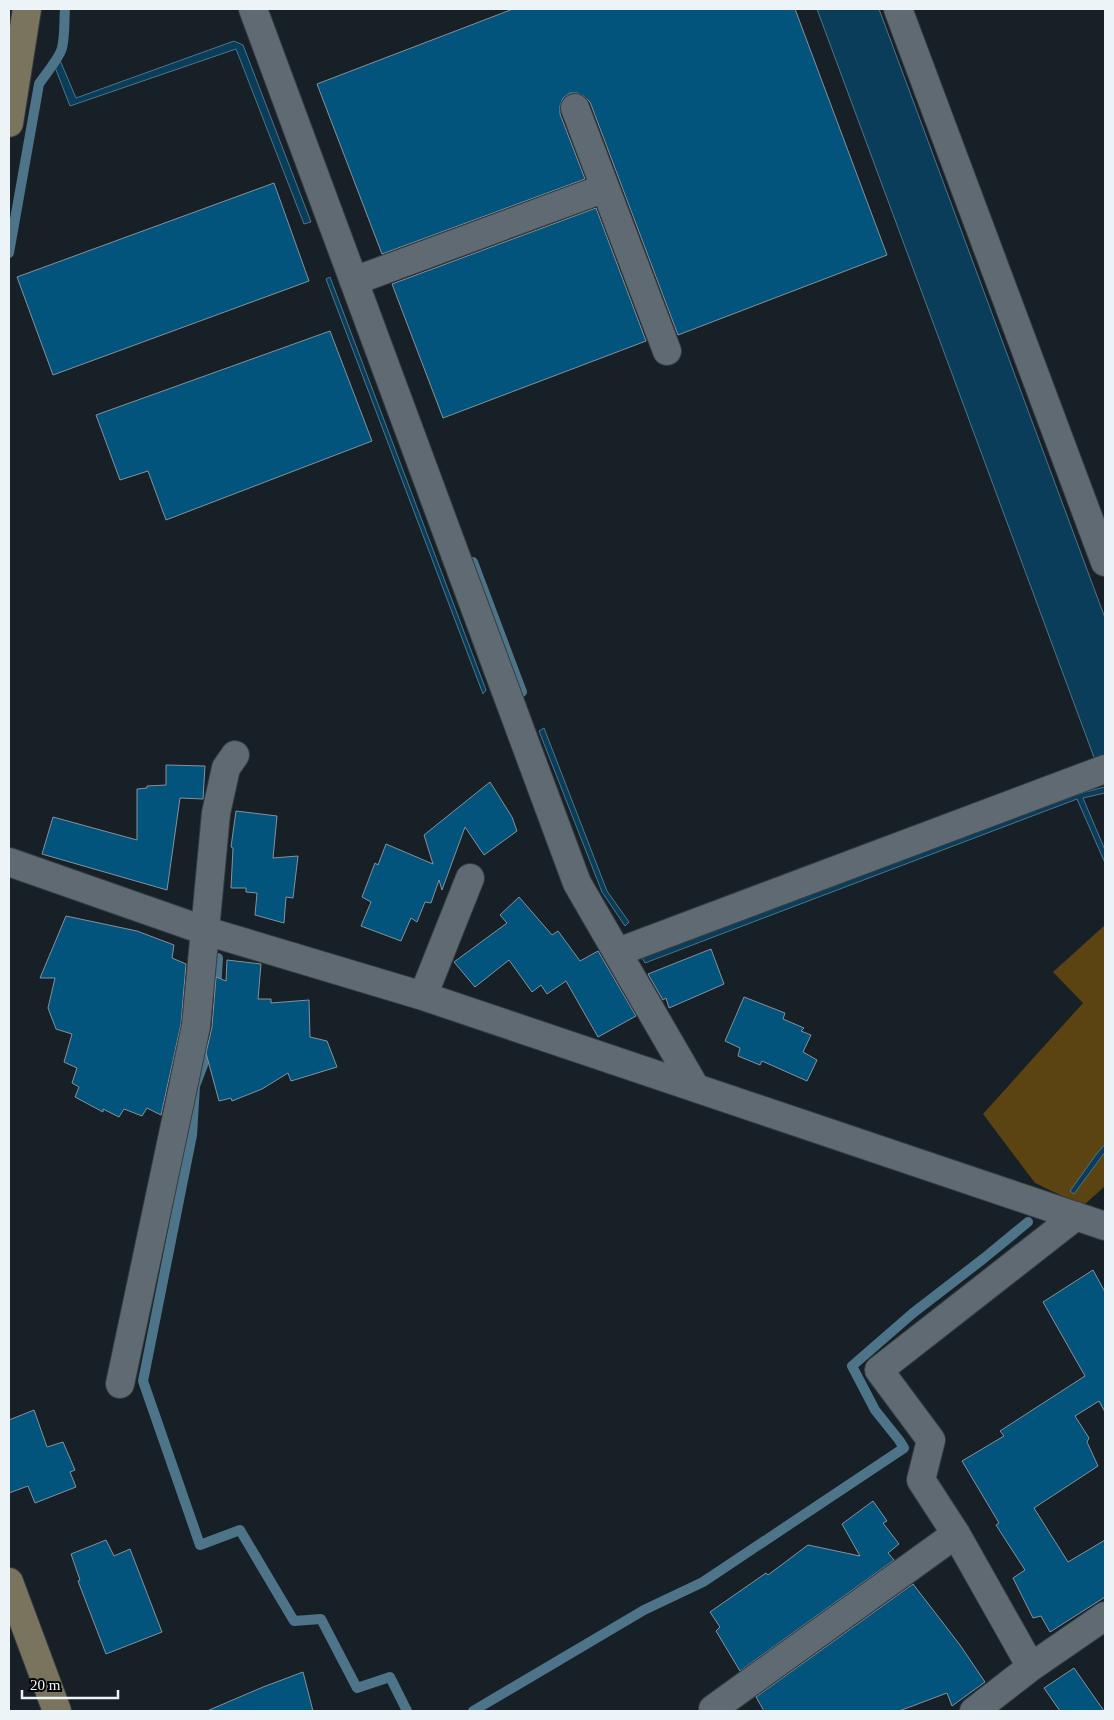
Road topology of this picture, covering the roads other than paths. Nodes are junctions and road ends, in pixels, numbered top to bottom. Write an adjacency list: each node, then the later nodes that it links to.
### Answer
1 (28, 9): 5 (street)
2 (253, 9): 7 (street)
3 (898, 9): 9 (street)
4 (575, 108): 6 (street)
5 (9, 123)
6 (605, 188): 7 (street); 8 (street)
7 (354, 282): 15 (street)
8 (667, 350)
9 (1105, 562)
10 (234, 755): 14 (street)
11 (1105, 769): 15 (street)
12 (9, 862): 14 (street)
13 (470, 878): 16 (street)
14 (206, 931): 16 (street); 20 (street)
15 (618, 952): 17 (street)
16 (423, 996): 17 (street)
17 (695, 1087): 18 (street)
18 (1076, 1216): 19 (street); 21 (street)
19 (1105, 1226)
20 (120, 1384)
21 (956, 1534): 24 (street); 26 (street)
22 (9, 1582): 25 (street)
23 (1105, 1616): 24 (street)
24 (1031, 1667): 27 (street)
25 (57, 1711)
26 (714, 1711)
27 (974, 1711)

